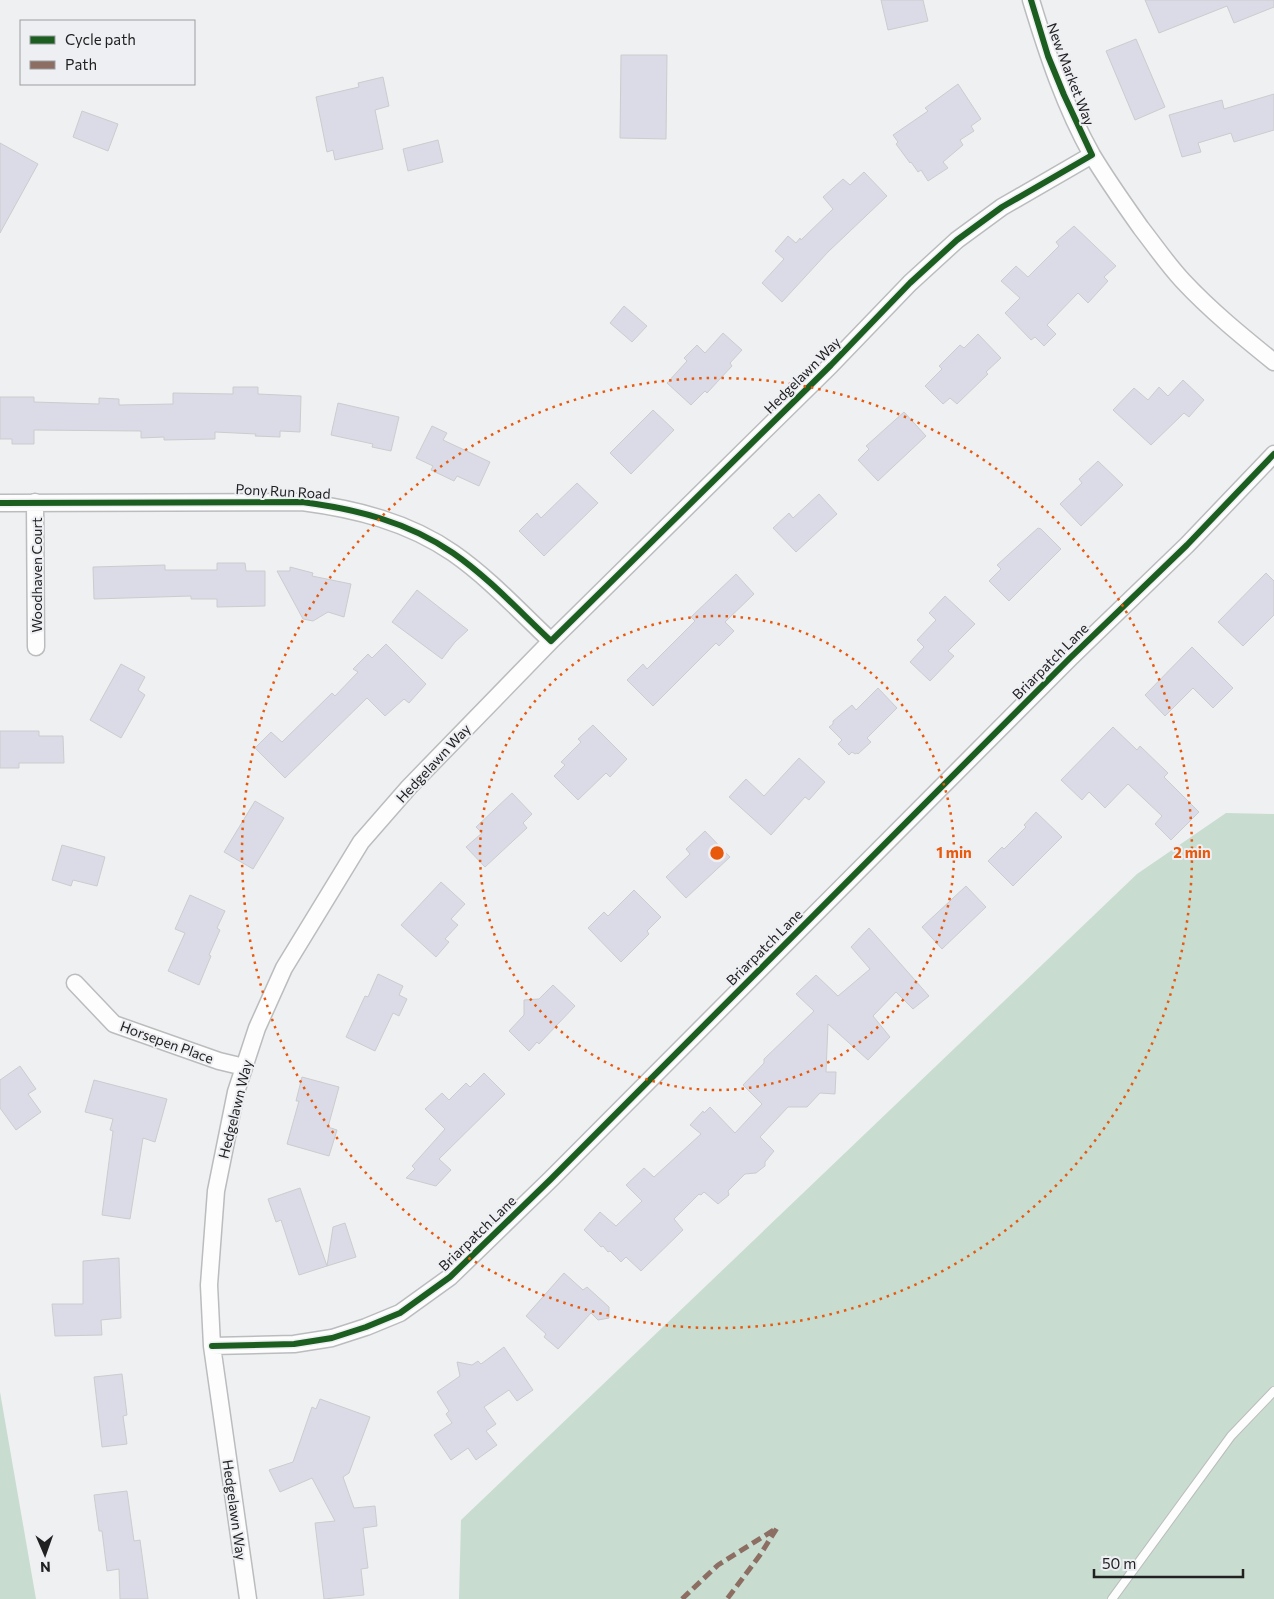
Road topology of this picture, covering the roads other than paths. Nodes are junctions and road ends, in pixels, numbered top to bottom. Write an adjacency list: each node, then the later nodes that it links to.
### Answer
1 (1031, 0): 2 (street, New Market Way)
2 (1092, 155): 3 (street, New Market Way); 7 (street, Hedgelawn Way)
3 (1274, 362)
4 (1274, 454): 11 (street, Briarpatch Lane)
5 (36, 502): 6 (street, Pony Run Road); 7 (street, Pony Run Road); 8 (street, Woodhaven Court)
6 (0, 503)
7 (551, 640): 10 (street, Hedgelawn Way)
8 (36, 647)
9 (75, 983): 10 (street, Horsepen Place)
10 (244, 1067): 11 (street, Hedgelawn Way)
11 (212, 1346): 13 (street, Hedgelawn Way)
12 (1274, 1390): 14 (lane)
13 (248, 1599)
14 (1112, 1599)

